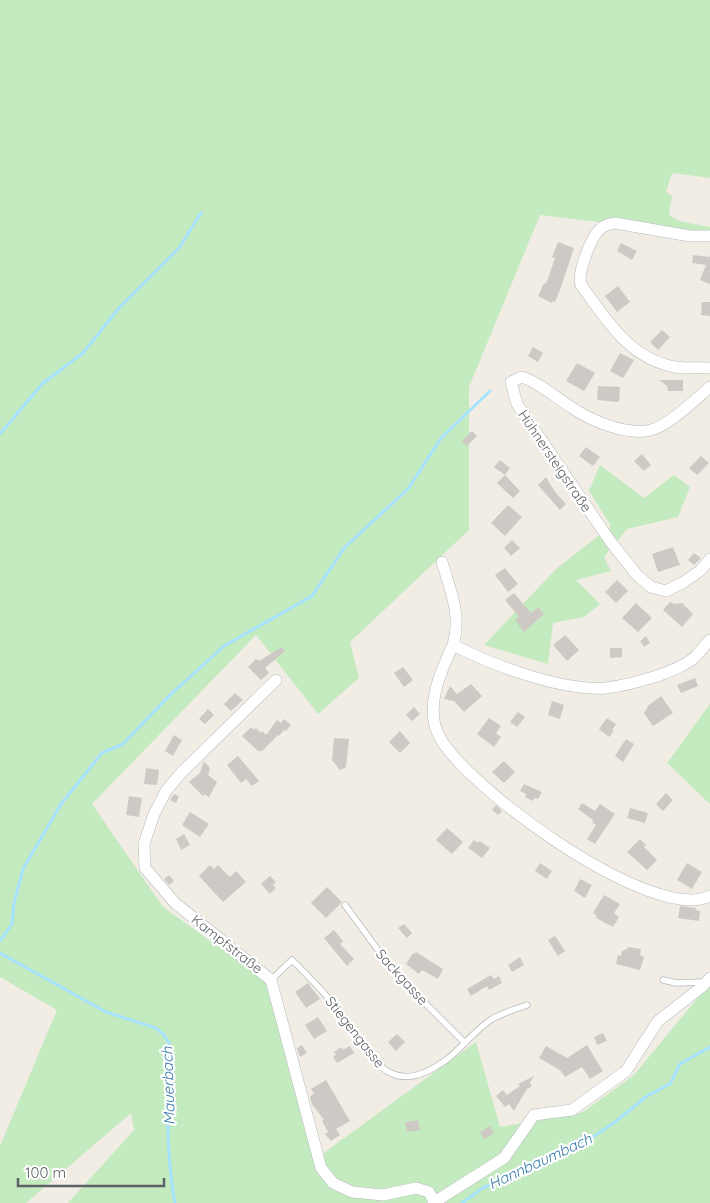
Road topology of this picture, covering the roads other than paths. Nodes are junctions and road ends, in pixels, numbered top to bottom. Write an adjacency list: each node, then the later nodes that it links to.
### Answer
1 (710, 236): 2 (street)
2 (710, 368)
3 (710, 387): 4 (street, Hühnersteigstraße)
4 (710, 559)
5 (442, 562): 7 (street)
6 (710, 640): 7 (street)
7 (453, 645): 9 (street)
8 (276, 680): 11 (street, Kampfstraße)
9 (710, 896)
10 (345, 905): 15 (lane, Sackgasse)
11 (271, 980): 15 (lane, Stiegengasse); 16 (street, Kampfstraße)
12 (663, 980): 13 (lane)
13 (708, 980): 16 (street)
14 (527, 1005): 15 (lane, Stiegengasse)
15 (465, 1043)
16 (434, 1202)

